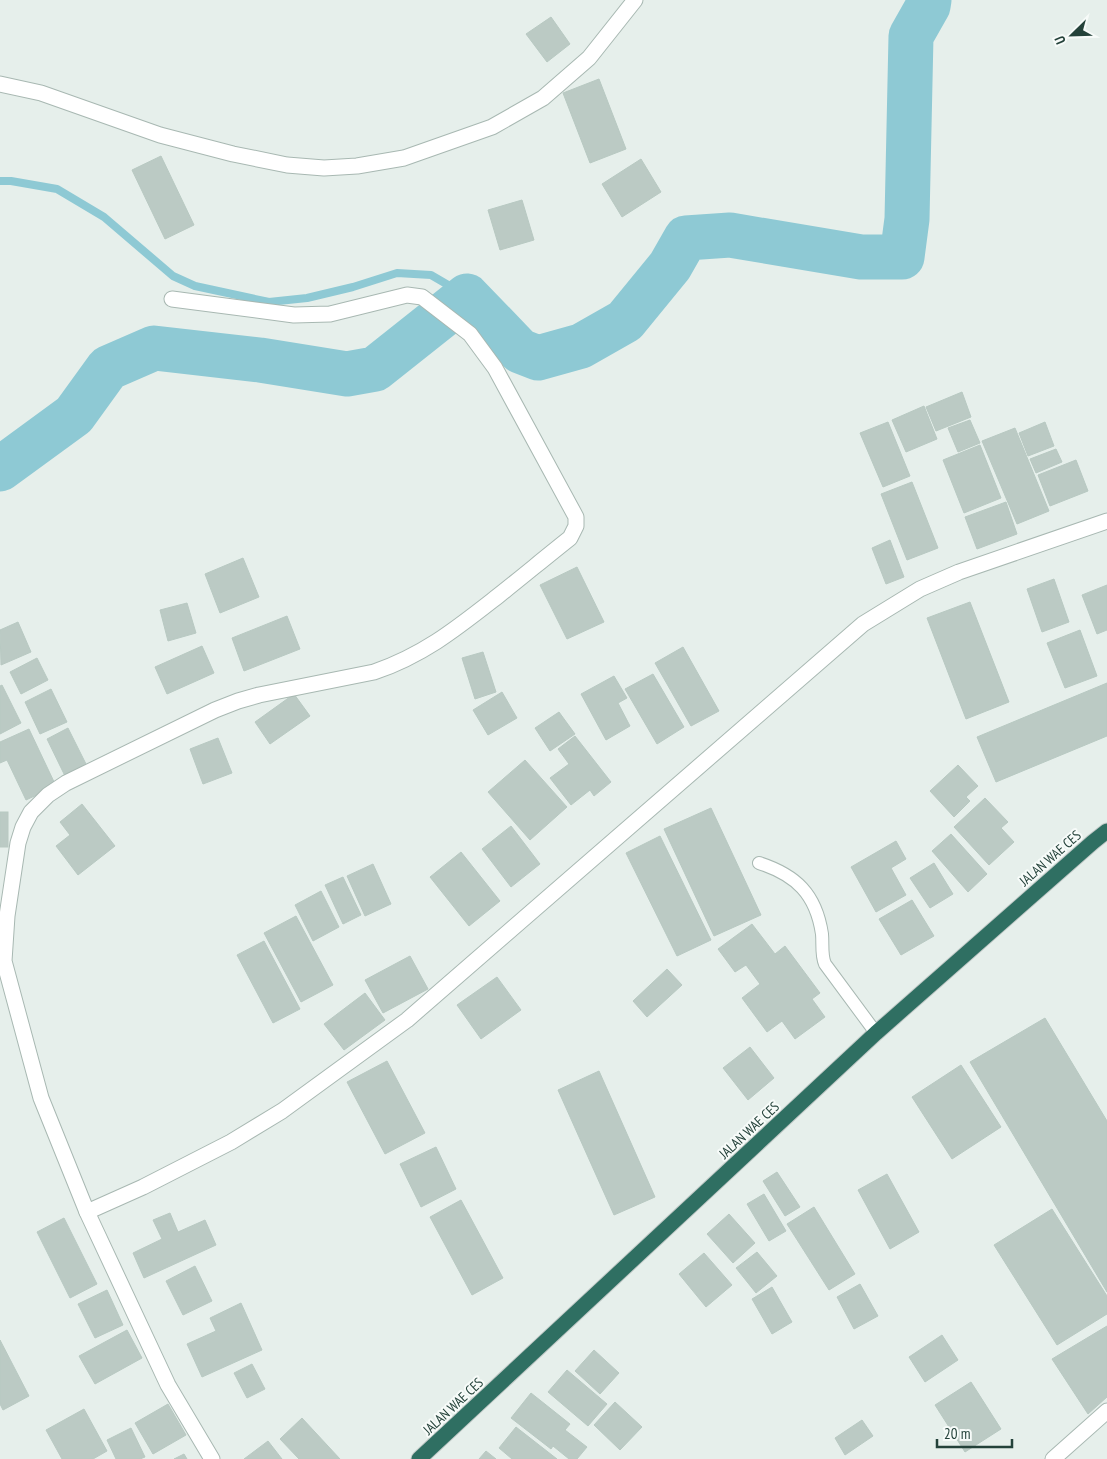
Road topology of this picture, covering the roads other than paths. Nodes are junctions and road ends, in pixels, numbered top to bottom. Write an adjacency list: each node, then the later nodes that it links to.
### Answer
1 (635, 0): 2 (street)
2 (0, 84)
3 (172, 300): 8 (street)
4 (1107, 521): 8 (street)
5 (1107, 831): 7 (highway, JALAN WAE CES)
6 (759, 863): 7 (lane)
7 (876, 1033): 11 (highway, JALAN WAE CES)
8 (87, 1212): 10 (street)
9 (1107, 1411): 12 (street)
10 (212, 1459)
11 (419, 1459)
12 (1053, 1459)

